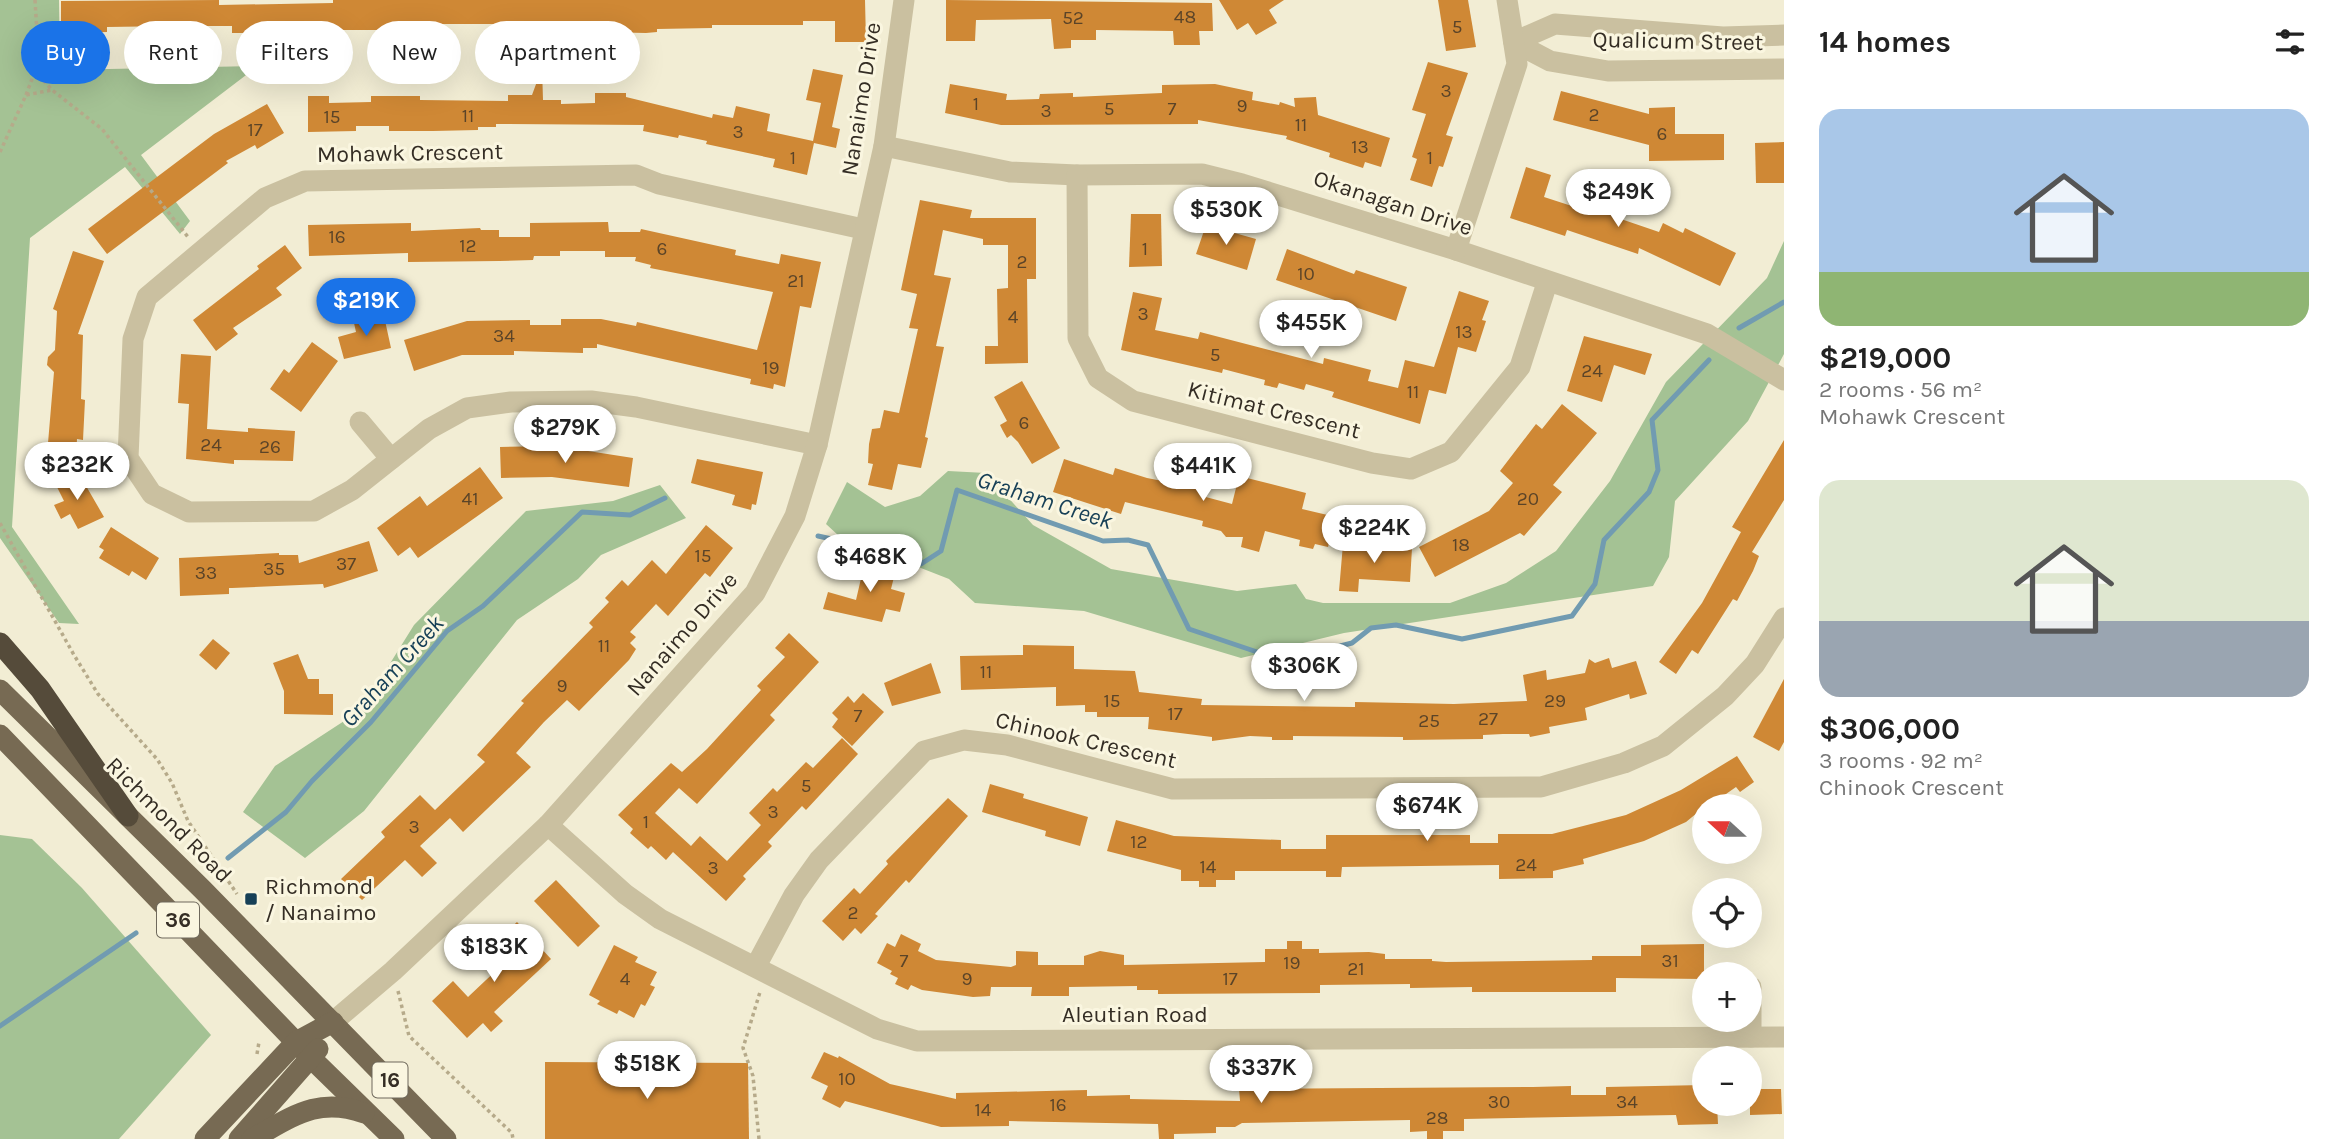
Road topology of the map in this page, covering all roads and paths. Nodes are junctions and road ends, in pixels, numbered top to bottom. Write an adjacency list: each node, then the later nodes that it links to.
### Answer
1 (35, 0): 4 (path)
2 (904, 0): 12 (street, Nanaimo Drive)
3 (1507, 0): 6 (street)
4 (36, 21)
5 (1784, 34): 6 (street, Qualicum Street)
6 (1514, 42): 7 (street, Qualicum Street); 16 (street)
7 (1784, 69)
8 (30, 84): 11 (path)
9 (47, 84): 10 (path)
10 (52, 90): 11 (path); 17 (path)
11 (26, 95): 13 (path)
12 (884, 146): 14 (street, Okanagan Drive); 15 (street, Nanaimo Drive)
13 (0, 152)
14 (1077, 175): 16 (street, Okanagan Drive); 18 (street, Kitimat Crescent)
15 (863, 229): 17 (street, Mohawk Crescent); 21 (street, Nanaimo Drive)
16 (1456, 250): 18 (street, Okanagan Drive)
17 (200, 252): 22 (street, Mohawk Crescent)
18 (1547, 283): 19 (street, Okanagan Drive)
19 (1784, 380)
20 (360, 422): 22 (street)
21 (817, 444): 22 (street, Mohawk Crescent); 29 (street, Nanaimo Drive)
22 (391, 459)
23 (0, 523): 30 (path)
24 (1782, 628): 31 (street, Chinook Crescent)
25 (0, 643): 28 (highway)
26 (0, 691): 28 (main road, Richmond Road / 36)
27 (0, 735): 37 (main road, 36)
28 (128, 816): 33 (main road, Richmond Road / 36)
29 (548, 825): 31 (street, Aleutian Road); 32 (street, Nanaimo Drive)
30 (239, 897)
31 (762, 970): 35 (street, Aleutian Road); 46 (path)
32 (393, 971): 33 (street, Nanaimo Drive); 45 (path)
33 (333, 1022): 37 (main road); 38 (main road); 44 (main road, Richmond Road / 16)
34 (1751, 1032): 35 (street)
35 (1751, 1037): 36 (street, Aleutian Road)
36 (1784, 1037)
37 (296, 1042): 38 (main road, 36); 40 (main road)
38 (312, 1059): 39 (main road, 16); 41 (main road)
39 (369, 1115): 42 (main road); 43 (main road, 16)
40 (205, 1139)
41 (239, 1139)
42 (252, 1139)
43 (394, 1139)
44 (446, 1139)
45 (513, 1139)
46 (759, 1139)

